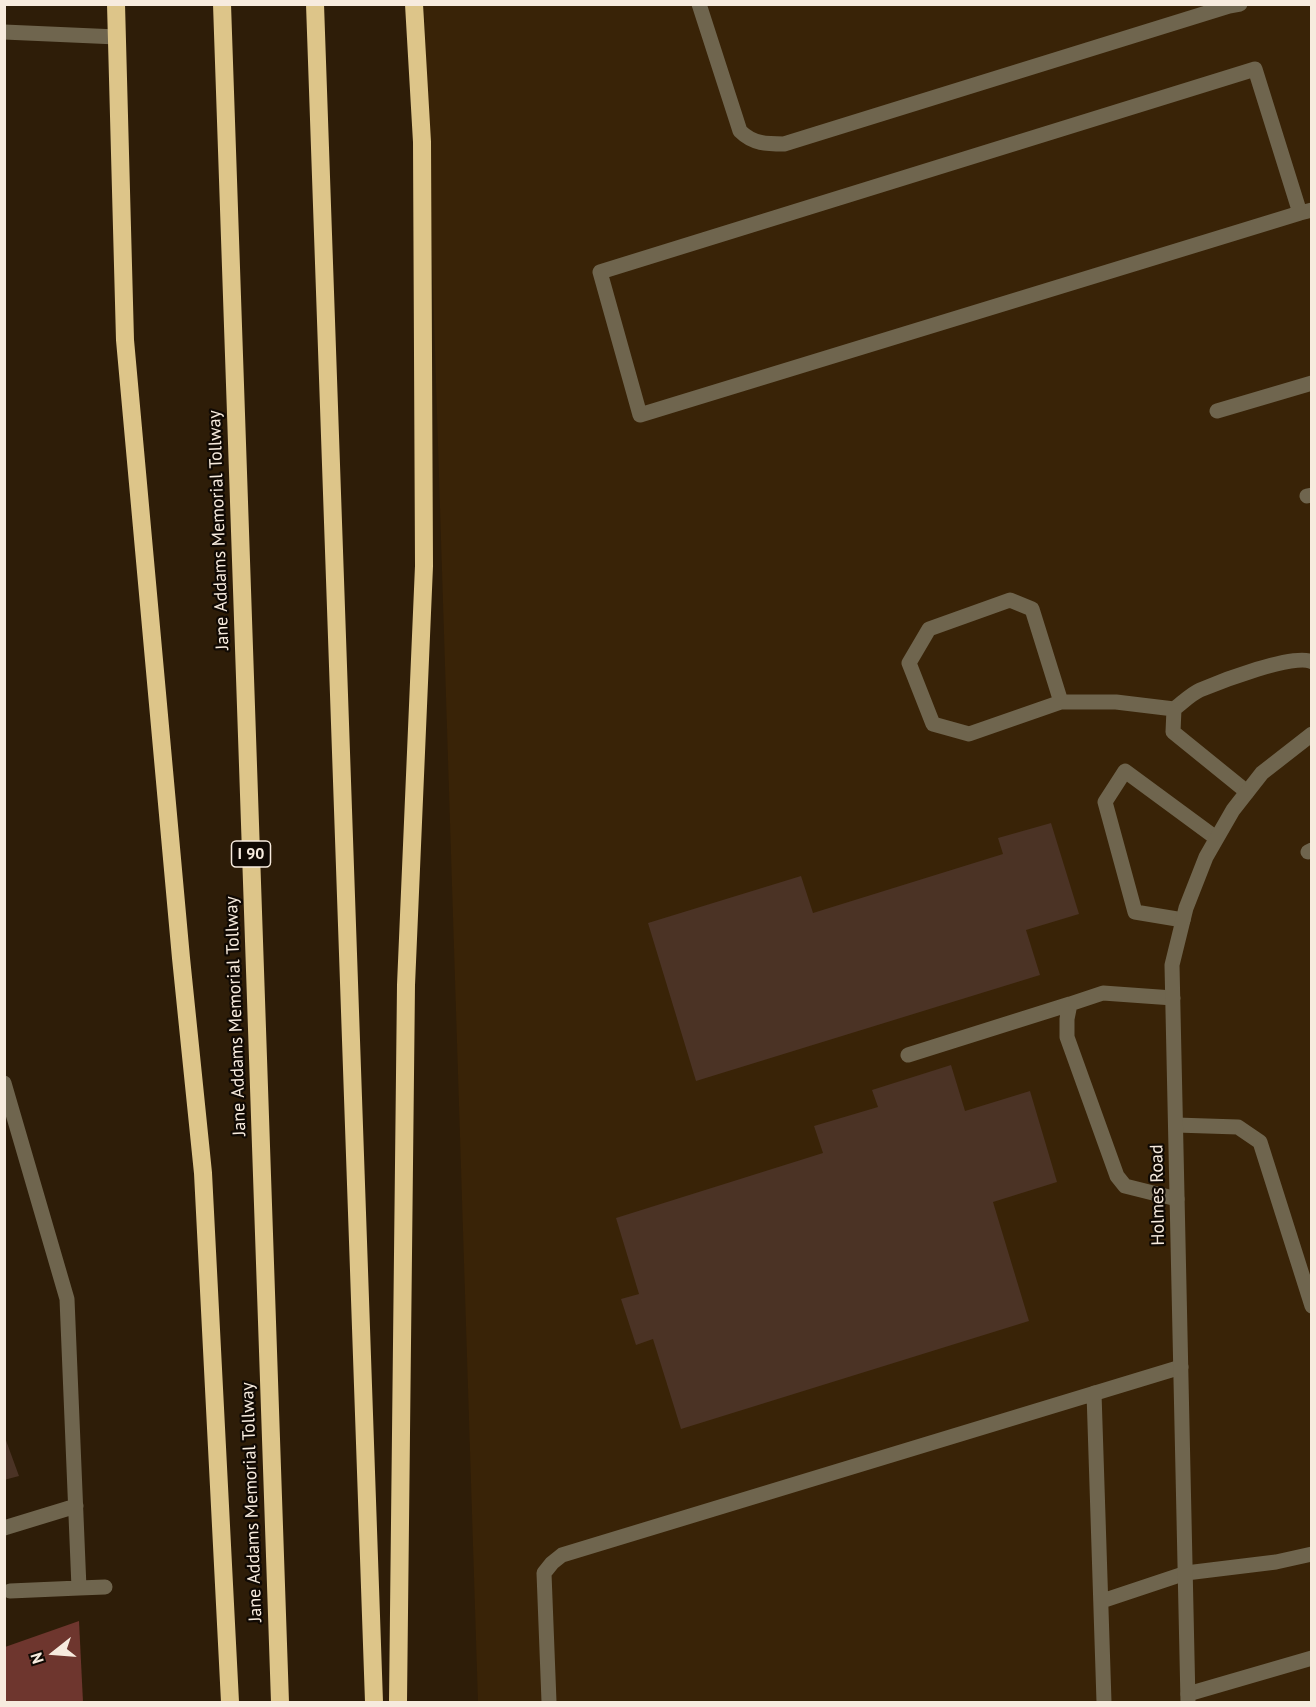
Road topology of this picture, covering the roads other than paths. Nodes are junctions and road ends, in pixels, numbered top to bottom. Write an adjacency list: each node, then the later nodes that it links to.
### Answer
1 (116, 4): 8 (highway)
2 (222, 4): 39 (highway, Jane Addams Memorial Tollway / I 90)
3 (315, 4): 40 (highway)
4 (414, 4): 41 (highway)
5 (699, 4): 6 (street)
6 (1232, 5)
7 (4, 32): 8 (street)
8 (117, 37): 38 (highway)
9 (1306, 211): 9 (street)
10 (1311, 383): 11 (street)
11 (1217, 411)
12 (1311, 663): 14 (street)
13 (1061, 702): 13 (street); 14 (street)
14 (1174, 709): 16 (street)
15 (1311, 734): 16 (street, Holmes Road)
16 (1247, 792): 17 (street, Holmes Road)
17 (1216, 838): 18 (street, Holmes Road); 18 (street)
18 (1183, 920): 19 (street, Holmes Road)
19 (1173, 998): 20 (street); 23 (street, Holmes Road)
20 (1070, 1004): 21 (street); 24 (street)
21 (908, 1055)
22 (4, 1083): 28 (street)
23 (1176, 1125): 24 (street, Holmes Road); 25 (street)
24 (1177, 1199): 26 (street, Holmes Road)
25 (1311, 1306)
26 (1181, 1367): 27 (street); 31 (street, Holmes Road)
27 (1094, 1393): 35 (street); 42 (street)
28 (76, 1506): 29 (street); 33 (street)
29 (4, 1528)
30 (1311, 1554): 31 (street)
31 (1186, 1573): 35 (street); 37 (street, Holmes Road)
32 (105, 1587): 33 (street)
33 (80, 1588): 34 (street)
34 (9, 1592)
35 (1102, 1602): 43 (street)
36 (1311, 1658): 37 (street)
37 (1188, 1698)
38 (230, 1702)
39 (280, 1702)
40 (374, 1702)
41 (398, 1702)
42 (549, 1702)
43 (1104, 1702)

